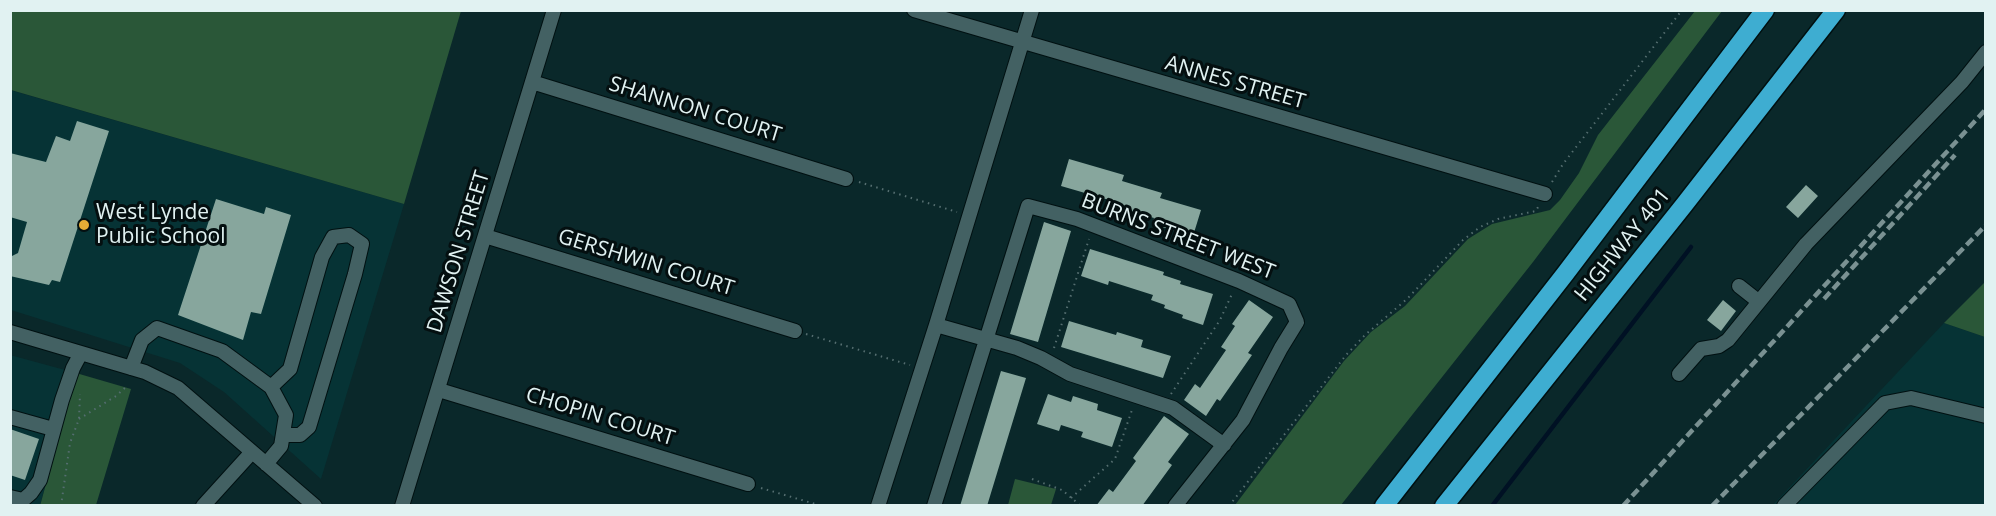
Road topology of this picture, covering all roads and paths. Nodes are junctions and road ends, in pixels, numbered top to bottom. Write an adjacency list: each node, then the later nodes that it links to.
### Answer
1 (554, 10): 9 (street, DAWSON STREET)
2 (914, 10): 7 (street, ANNES STREET)
3 (1032, 10): 7 (street)
4 (1682, 10): 11 (path)
5 (1765, 10): 55 (highway, HIGHWAY 401)
6 (1836, 10): 56 (highway, HIGHWAY 401)
7 (1023, 43): 11 (street, ANNES STREET); 12 (street)
8 (1986, 52): 17 (street)
9 (532, 82): 10 (street, SHANNON COURT); 14 (street, DAWSON STREET)
10 (846, 178): 12 (path)
11 (1545, 194): 54 (path)
12 (968, 215): 18 (street)
13 (1094, 225): 15 (street, BURNS STREET WEST); 21 (street, BURNS STREET WEST); 23 (path)
14 (485, 236): 19 (street, GERSHWIN COURT); 30 (street, DAWSON STREET)
15 (1239, 281): 32 (path); 38 (street, BURNS STREET WEST)
16 (1739, 286): 17 (street)
17 (1758, 301): 26 (street)
18 (936, 325): 21 (street); 25 (street)
19 (795, 331): 25 (path)
20 (10, 332): 22 (street)
21 (985, 338): 23 (street); 51 (street, BURNS STREET WEST)
22 (81, 352): 24 (street); 36 (street)
23 (1049, 362): 31 (street)
24 (131, 368): 29 (street); 39 (street)
25 (921, 369): 50 (street)
26 (1679, 374)
27 (80, 385): 35 (path)
28 (127, 386): 35 (path)
29 (271, 387): 37 (street); 37 (street)
30 (439, 390): 42 (street, CHOPIN COURT); 48 (street, DAWSON STREET)
31 (1137, 396): 32 (street); 44 (path)
32 (1166, 405): 38 (street)
33 (1986, 416): 57 (street)
34 (10, 417): 36 (street)
35 (79, 419): 45 (path)
36 (53, 429): 43 (street)
37 (283, 435): 40 (street)
38 (1224, 445): 53 (street, BURNS STREET WEST)
39 (252, 452): 40 (street); 46 (street)
40 (266, 464): 47 (street)
41 (1032, 479): 44 (path)
42 (748, 484): 49 (path)
43 (10, 497)
44 (1071, 498): 52 (path)
45 (61, 506)
46 (203, 506)
47 (315, 506)
48 (402, 506)
49 (822, 506)
50 (878, 506)
51 (934, 506)
52 (1081, 506)
53 (1175, 506)
54 (1229, 506)
55 (1383, 506)
56 (1444, 506)
57 (1784, 506)

